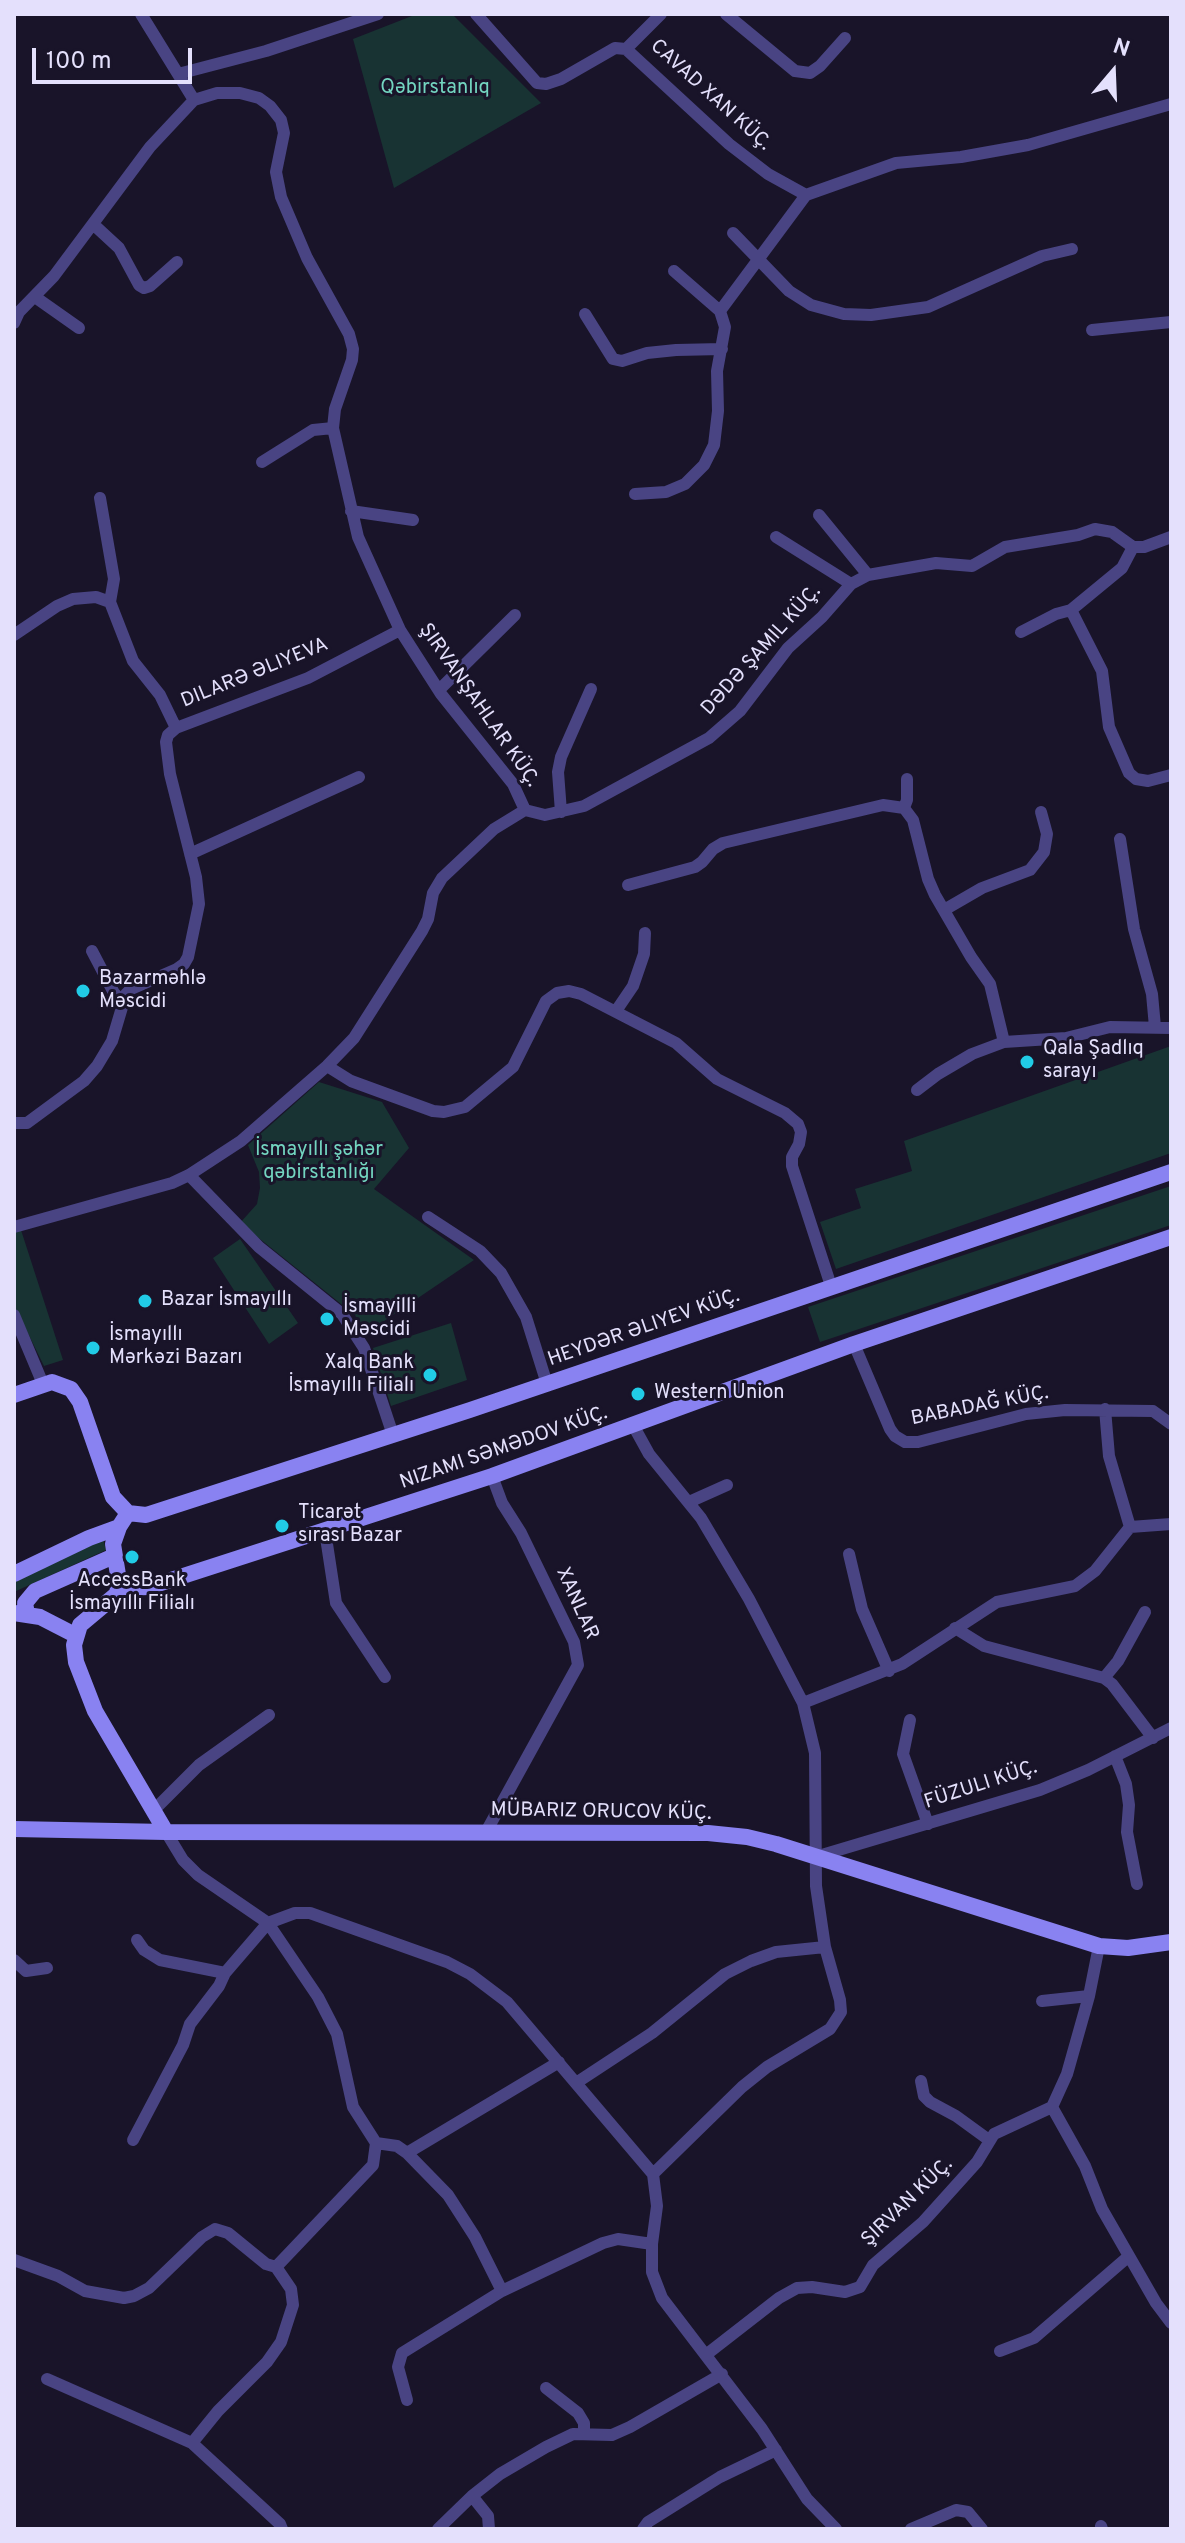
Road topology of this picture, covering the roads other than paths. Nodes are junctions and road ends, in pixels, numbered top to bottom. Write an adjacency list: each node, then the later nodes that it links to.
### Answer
1 (141, 14): 8 (street)
2 (378, 14): 8 (street)
3 (476, 14): 7 (street, CAVAD XAN KÜÇ.)
4 (661, 14): 7 (street)
5 (726, 14): 6 (street)
6 (845, 38)
7 (626, 49): 11 (street, CAVAD XAN KÜÇ.)
8 (178, 74): 9 (street)
9 (194, 100): 12 (street); 26 (street, ŞIRVANŞAHLAR KÜÇ.)
10 (1171, 104): 11 (street)
11 (806, 195): 16 (street)
12 (93, 224): 15 (street); 18 (street)
13 (733, 233): 16 (street)
14 (1072, 249): 16 (street)
15 (177, 262)
16 (758, 262): 19 (street)
17 (674, 271): 19 (street)
18 (35, 297): 20 (street); 23 (street)
19 (720, 311): 25 (street)
20 (16, 314)
21 (585, 314): 25 (street)
22 (1171, 322): 24 (street)
23 (79, 328)
24 (1092, 330)
25 (722, 349): 28 (street)
26 (333, 428): 27 (street); 30 (street, ŞIRVANŞAHLAR KÜÇ.)
27 (262, 462)
28 (635, 494)
29 (100, 498): 38 (street)
30 (351, 511): 32 (street); 41 (street, ŞIRVANŞAHLAR KÜÇ.)
31 (819, 515): 36 (street)
32 (413, 520)
33 (776, 537): 37 (street)
34 (1171, 537): 35 (street)
35 (1133, 547): 36 (street, DƏDƏ ŞAMIL KÜÇ.); 39 (street)
36 (868, 575): 37 (street, DƏDƏ ŞAMIL KÜÇ.)
37 (851, 584): 52 (street, DƏDƏ ŞAMIL KÜÇ.)
38 (110, 602): 43 (street); 46 (street, DILARƏ ƏLIYEVA)
39 (1071, 610): 42 (street); 47 (street)
40 (515, 615): 45 (street)
41 (400, 630): 45 (street, ŞIRVANŞAHLAR KÜÇ.); 46 (street, DILARƏ ƏLIYEVA)
42 (1021, 632)
43 (14, 635)
44 (591, 689): 52 (street)
45 (439, 690): 51 (street, ŞIRVANŞAHLAR KÜÇ.)
46 (176, 728): 55 (street)
47 (1171, 775)
48 (359, 777): 55 (street)
49 (907, 779): 50 (street)
50 (904, 808): 56 (street); 57 (street)
51 (525, 810): 52 (street, DƏDƏ ŞAMIL KÜÇ.); 65 (street, ŞIRVANŞAHLAR KÜÇ.)
52 (561, 812)
53 (1041, 812): 57 (street)
54 (1120, 839): 62 (street)
55 (190, 854): 60 (street)
56 (628, 885)
57 (944, 910): 64 (street)
58 (645, 933): 61 (street)
59 (92, 951): 60 (street)
60 (123, 1002): 67 (street)
61 (616, 1011): 65 (street); 73 (street)
62 (1155, 1027): 63 (street); 64 (street)
63 (1171, 1028)
64 (1004, 1042): 66 (street)
65 (327, 1066): 69 (street, ŞIRVANŞAHLAR KÜÇ.)
66 (917, 1090)
67 (14, 1123)
68 (1171, 1172): 73 (street, HEYDƏR ƏLIYEV KÜÇ.)
69 (189, 1175): 71 (street, ŞIRVANŞAHLAR KÜÇ.); 82 (street)
70 (428, 1217): 77 (street)
71 (14, 1227)
72 (1171, 1237): 75 (street, NIZAMI SƏMƏDOV KÜÇ.)
73 (831, 1286): 77 (street, HEYDƏR ƏLIYEV KÜÇ.)
74 (14, 1315): 76 (street)
75 (854, 1344): 79 (street, BABADAĞ KÜÇ.); 81 (street, NIZAMI SƏMƏDOV KÜÇ.)
76 (43, 1384): 78 (street); 86 (street)
77 (547, 1384): 82 (street, HEYDƏR ƏLIYEV KÜÇ.)
78 (14, 1395)
79 (1105, 1409): 80 (street, BABADAĞ KÜÇ.); 89 (street)
80 (1171, 1424)
81 (633, 1425): 83 (street, NIZAMI SƏMƏDOV KÜÇ.); 85 (street)
82 (393, 1435): 86 (street, HEYDƏR ƏLIYEV KÜÇ.)
83 (492, 1476): 90 (street, NIZAMI SƏMƏDOV KÜÇ.); 112 (street, XANLAR)
84 (727, 1485): 85 (street)
85 (689, 1502): 102 (street)
86 (128, 1513): 88 (street)
87 (1171, 1524): 89 (street)
88 (119, 1527): 92 (street); 93 (street)
89 (1130, 1527): 97 (street)
90 (325, 1531): 94 (street, NIZAMI SƏMƏDOV KÜÇ.); 100 (street)
91 (849, 1554): 99 (street)
92 (114, 1556): 94 (street); 96 (street)
93 (14, 1574)
94 (119, 1588): 98 (street)
95 (1145, 1612): 101 (street)
96 (20, 1613): 98 (street)
97 (955, 1628): 99 (street); 101 (street)
98 (75, 1635): 108 (street)
99 (889, 1671): 102 (street)
100 (385, 1677)
101 (1104, 1678): 106 (street)
102 (803, 1703): 113 (street)
103 (269, 1715): 108 (street)
104 (910, 1720): 109 (street)
105 (1171, 1728): 106 (street, FÜZULI KÜÇ.)
106 (1153, 1738): 107 (street, FÜZULI KÜÇ.)
107 (1115, 1756): 109 (street, FÜZULI KÜÇ.); 114 (street)
108 (153, 1811): 111 (street)
109 (928, 1824): 113 (street, FÜZULI KÜÇ.)
110 (14, 1829): 111 (street, MÜBARIZ ORUCOV KÜÇ.)
111 (166, 1832): 112 (street, MÜBARIZ ORUCOV KÜÇ.); 115 (street)
112 (486, 1832): 113 (street, MÜBARIZ ORUCOV KÜÇ.)
113 (815, 1857): 118 (street, MÜBARIZ ORUCOV KÜÇ.); 119 (street)
114 (1137, 1884)
115 (268, 1923): 122 (street); 125 (street); 131 (street)
116 (137, 1940): 122 (street)
117 (1171, 1942): 118 (street, MÜBARIZ ORUCOV KÜÇ.)
118 (1099, 1946): 123 (street)
119 (825, 1947): 127 (street); 133 (street)
120 (14, 1960): 121 (street)
121 (47, 1968)
122 (225, 1973): 129 (street)
123 (1089, 1996): 124 (street); 128 (street)
124 (1042, 2001)
125 (559, 2062): 127 (street); 132 (street)
126 (921, 2081): 130 (street)
127 (576, 2083): 133 (street)
128 (1052, 2107): 130 (street, ŞIRVAN KÜÇ.); 135 (street)
129 (133, 2140)
130 (989, 2140): 141 (street, ŞIRVAN KÜÇ.)
131 (376, 2143): 132 (street); 137 (street)
132 (407, 2153): 138 (street)
133 (653, 2174): 134 (street)
134 (652, 2244): 138 (street); 141 (street)
135 (1129, 2256): 139 (street); 140 (street)
136 (14, 2260): 137 (street)
137 (276, 2267): 147 (street)
138 (502, 2291): 145 (street)
139 (1171, 2323)
140 (1000, 2351)
141 (707, 2354): 142 (street)
142 (722, 2374): 146 (street); 148 (street)
143 (47, 2379): 147 (street)
144 (546, 2388): 146 (street)
145 (407, 2400)
146 (584, 2432): 149 (street)
147 (192, 2443): 150 (street)
148 (776, 2450): 153 (street); 154 (street)
149 (472, 2496): 151 (street); 152 (street)
150 (282, 2529)
151 (438, 2529)
152 (489, 2529)
153 (643, 2529)
154 (836, 2529)
155 (911, 2529): 156 (street)
156 (982, 2529)

